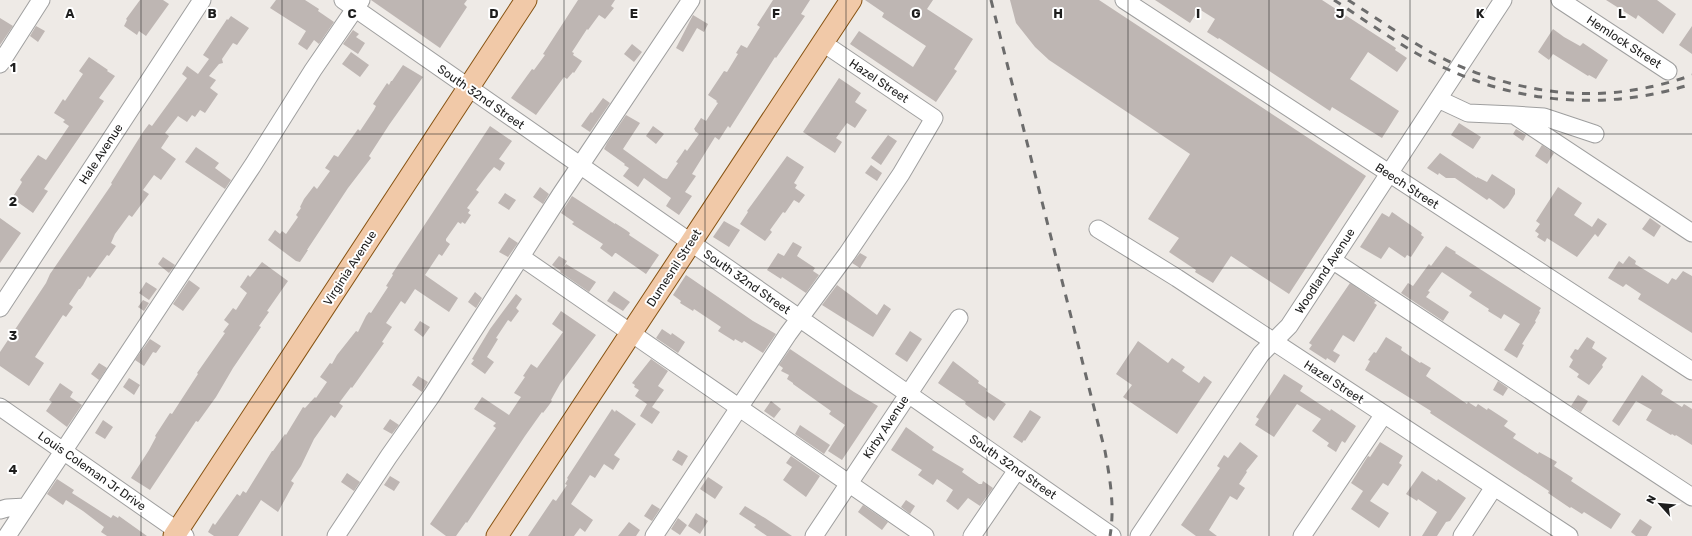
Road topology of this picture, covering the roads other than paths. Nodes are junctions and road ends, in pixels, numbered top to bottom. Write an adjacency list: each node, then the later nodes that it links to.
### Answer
1 (41, 0): 11 (street)
2 (202, 0): 24 (street, Hale Avenue)
3 (526, 0): 13 (main road, Virginia Avenue)
4 (691, 0): 17 (street)
5 (851, 0): 10 (main road, Dumesnil Street)
6 (1124, 0): 18 (street, Beech Street)
7 (1503, 0): 14 (street, Woodland Avenue)
8 (1560, 0): 12 (street, Hemlock Street)
9 (353, 3): 13 (street, South 32nd Street); 34 (street)
10 (823, 43): 21 (main road, Dumesnil Street); 26 (street, Hazel Street)
11 (0, 64)
12 (1668, 71)
13 (468, 88): 17 (street, South 32nd Street); 41 (main road, Virginia Avenue)
14 (1438, 99): 15 (street); 18 (street, Woodland Avenue)
15 (1514, 115): 16 (street); 20 (street)
16 (1595, 134)
17 (581, 167): 21 (street, South 32nd Street); 22 (street)
18 (1389, 174): 23 (street, Woodland Avenue); 29 (street, Beech Street)
19 (1098, 229): 28 (street, Hazel Street)
20 (1692, 234)
21 (690, 243): 26 (street, South 32nd Street); 27 (main road, Dumesnil Street)
22 (521, 257): 27 (street); 43 (street)
23 (1332, 260): 28 (street, Woodland Avenue); 38 (street)
24 (0, 308)
25 (959, 318): 30 (street, Kirby Avenue)
26 (800, 319): 30 (street, South 32nd Street); 32 (street)
27 (632, 332): 32 (street); 44 (main road, Dumesnil Street)
28 (1274, 342): 33 (street, Hazel Street); 50 (street, Woodland Avenue)
29 (1692, 371)
30 (908, 394): 35 (street, South 32nd Street); 36 (street, Kirby Avenue)
31 (0, 407): 34 (street, Louis Coleman Jr Drive)
32 (739, 408): 36 (street); 45 (street)
33 (1384, 414): 37 (street, Hazel Street); 51 (street)
34 (63, 451): 39 (street); 41 (street, Louis Coleman Jr Drive)
35 (1017, 470): 48 (street); 49 (street, South 32nd Street)
36 (848, 484): 46 (street, Kirby Avenue); 47 (street)
37 (1494, 487): 52 (street); 53 (street, Hazel Street)
38 (1692, 498)
39 (26, 507): 40 (street); 42 (street)
40 (0, 510)
41 (179, 534)
42 (7, 536)
43 (336, 536)
44 (497, 536)
45 (654, 536)
46 (814, 536)
47 (925, 536)
48 (972, 536)
49 (1112, 536)
50 (1139, 536)
51 (1302, 536)
52 (1462, 536)
53 (1568, 536)

